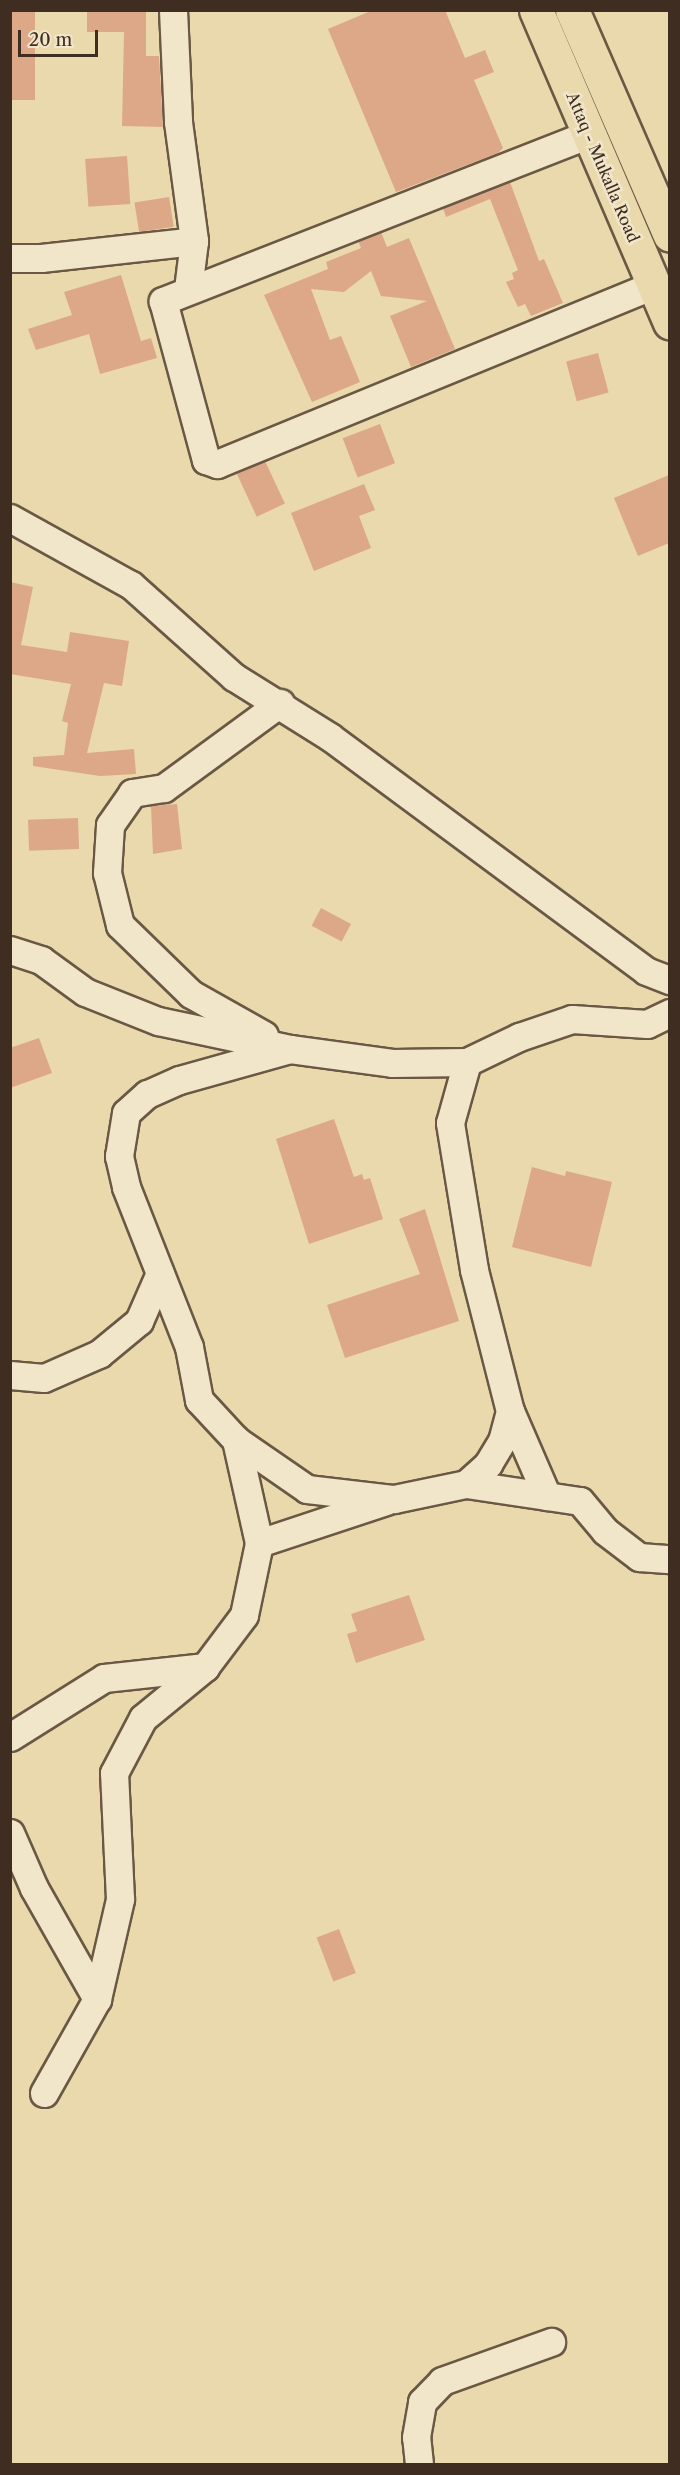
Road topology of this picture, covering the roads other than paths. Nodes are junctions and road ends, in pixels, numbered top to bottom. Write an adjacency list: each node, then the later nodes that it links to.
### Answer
1 (173, 10): 6 (street)
2 (536, 10): 4 (main road, Attaq - Mukalla Road)
3 (572, 10): 5 (main road, Attaq - Mukalla Road)
4 (588, 134): 8 (main road, Attaq - Mukalla Road); 9 (street)
5 (667, 227)
6 (194, 241): 7 (street); 9 (street)
7 (10, 258)
8 (653, 285): 9 (street); 10 (main road, Attaq - Mukalla Road)
9 (188, 289)
10 (669, 323)
11 (10, 518): 12 (street)
12 (280, 703): 14 (street); 16 (street)
13 (10, 950): 16 (street)
14 (669, 980)
15 (669, 1013): 17 (street)
16 (290, 1049): 17 (street); 18 (street)
17 (466, 1062): 20 (street)
18 (160, 1273): 19 (street); 21 (street)
19 (10, 1375)
20 (510, 1411): 22 (street); 23 (street)
21 (236, 1440): 24 (street); 25 (street)
22 (466, 1485): 23 (street); 24 (street)
23 (548, 1496): 26 (street)
24 (394, 1499): 25 (street)
25 (259, 1543): 27 (street)
26 (669, 1559)
27 (205, 1666): 28 (street); 30 (street)
28 (10, 1737)
29 (10, 1833): 30 (street)
30 (97, 1999): 31 (street)
31 (44, 2093)
32 (551, 2342): 33 (street)
33 (419, 2464)

